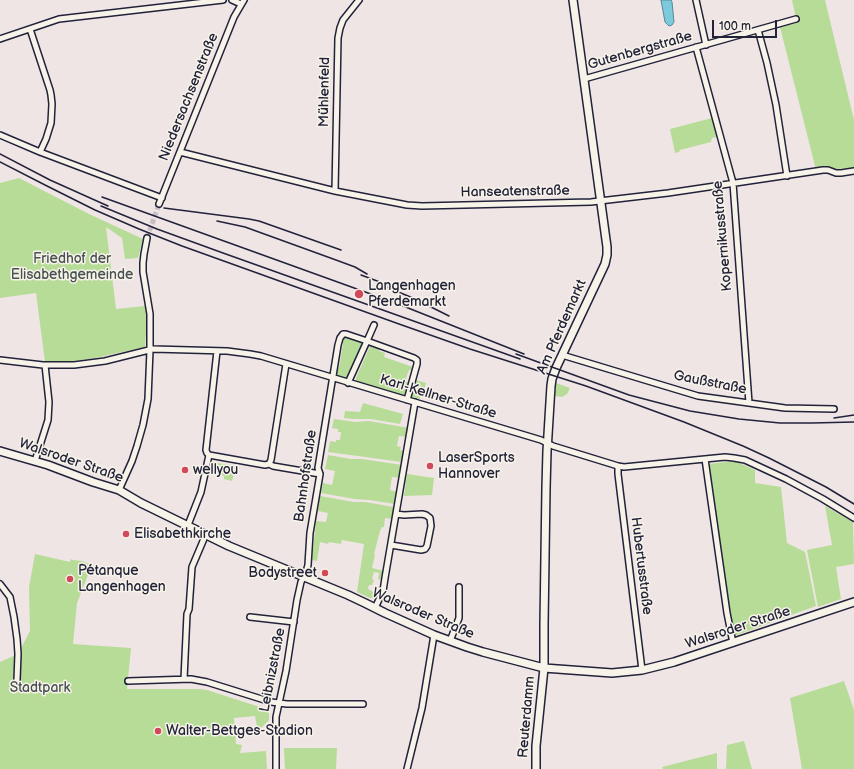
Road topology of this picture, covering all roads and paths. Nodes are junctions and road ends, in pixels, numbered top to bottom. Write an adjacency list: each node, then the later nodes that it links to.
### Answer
1 (223, 0): 8 (street)
2 (232, 0): 6 (street)
3 (359, 0): 20 (street, Mühlenfeld)
4 (573, 0): 13 (street, Am Pferdemarkt)
5 (696, 0): 11 (street)
6 (242, 2): 16 (street, Niedersachsenstraße)
7 (796, 19): 9 (street, Gutenbergstraße)
8 (30, 28): 10 (street); 15 (street)
9 (758, 30): 11 (street, Gutenbergstraße); 18 (street)
10 (0, 39)
11 (706, 45): 12 (street, Gutenbergstraße)
12 (696, 47): 13 (street, Gutenbergstraße); 19 (street, Kopernikusstraße)
13 (584, 79): 22 (street, Am Pferdemarkt)
14 (0, 135): 15 (street)
15 (40, 152): 21 (street)
16 (180, 152): 20 (street, Hanseatenstraße); 21 (street, Niedersachsenstraße)
17 (854, 171): 18 (street, Hanseatenstraße)
18 (787, 176): 19 (street, Hanseatenstraße)
19 (732, 184): 22 (street, Hanseatenstraße); 37 (street, Kopernikusstraße)
20 (335, 191): 22 (street, Hanseatenstraße)
21 (162, 198): 23 (street, Niedersachsenstraße)
22 (600, 201): 29 (street, Am Pferdemarkt)
23 (159, 204)
24 (147, 238): 27 (street)
25 (374, 325): 26 (street)
26 (367, 341): 33 (street, Bahnhofstraße); 34 (street); 35 (street)
27 (150, 350): 28 (street, Karl-Kellner-Straße); 32 (street, Karl-Kellner-Straße); 47 (street)
28 (217, 351): 31 (street, Karl-Kellner-Straße); 41 (street)
29 (562, 355): 37 (street, Gaußstraße); 39 (street, Am Pferdemarkt)
30 (0, 360): 32 (street, Karl-Kellner-Straße)
31 (286, 364): 33 (street, Karl-Kellner-Straße); 44 (street)
32 (45, 365): 43 (street)
33 (333, 378): 34 (street, Karl-Kellner-Straße); 46 (street, Bahnhofstraße)
34 (348, 383): 35 (street, Karl-Kellner-Straße)
35 (407, 400): 36 (street, Karl-Kellner-Straße)
36 (415, 402): 39 (street, Karl-Kellner-Straße); 48 (street)
37 (750, 403): 38 (street, Gaußstraße)
38 (834, 409)
39 (547, 443): 45 (street, Karl-Kellner-Straße); 63 (street, Am Pferdemarkt)
40 (0, 451): 43 (street, Walsroder Straße)
41 (209, 456): 44 (street); 50 (street)
42 (705, 459): 45 (street, Karl-Kellner-Straße); 49 (street, Karl-Kellner-Straße); 62 (street)
43 (35, 461): 47 (street, Walsroder Straße)
44 (269, 464): 46 (street)
45 (618, 466): 64 (street, Hubertusstraße)
46 (320, 474): 53 (street, Bahnhofstraße)
47 (119, 490): 50 (street, Walsroder Straße)
48 (396, 514): 52 (street); 52 (street)
49 (854, 518)
50 (188, 525): 51 (street, Walsroder Straße)
51 (206, 534): 53 (street, Walsroder Straße); 65 (street)
52 (391, 545): 57 (street)
53 (304, 578): 57 (street, Walsroder Straße); 59 (street, Leibnizstraße)
54 (0, 584): 66 (street)
55 (460, 587): 61 (street)
56 (854, 602): 62 (street, Walsroder Straße)
57 (375, 608): 60 (street, Walsroder Straße)
58 (250, 617): 59 (street)
59 (294, 622): 68 (street, Leibnizstraße)
60 (434, 635): 61 (street, Walsroder Straße); 71 (street)
61 (450, 641): 63 (street, Walsroder Straße)
62 (733, 643): 64 (street, Walsroder Straße)
63 (544, 668): 64 (street, Walsroder Straße); 72 (street, Reuterdamm)
64 (642, 670)
65 (184, 678): 67 (street); 68 (street)
66 (17, 680)
67 (128, 680)
68 (278, 703): 69 (street); 70 (street, Leibnizstraße)
69 (363, 704)
70 (276, 769)
71 (406, 769)
72 (536, 769)

